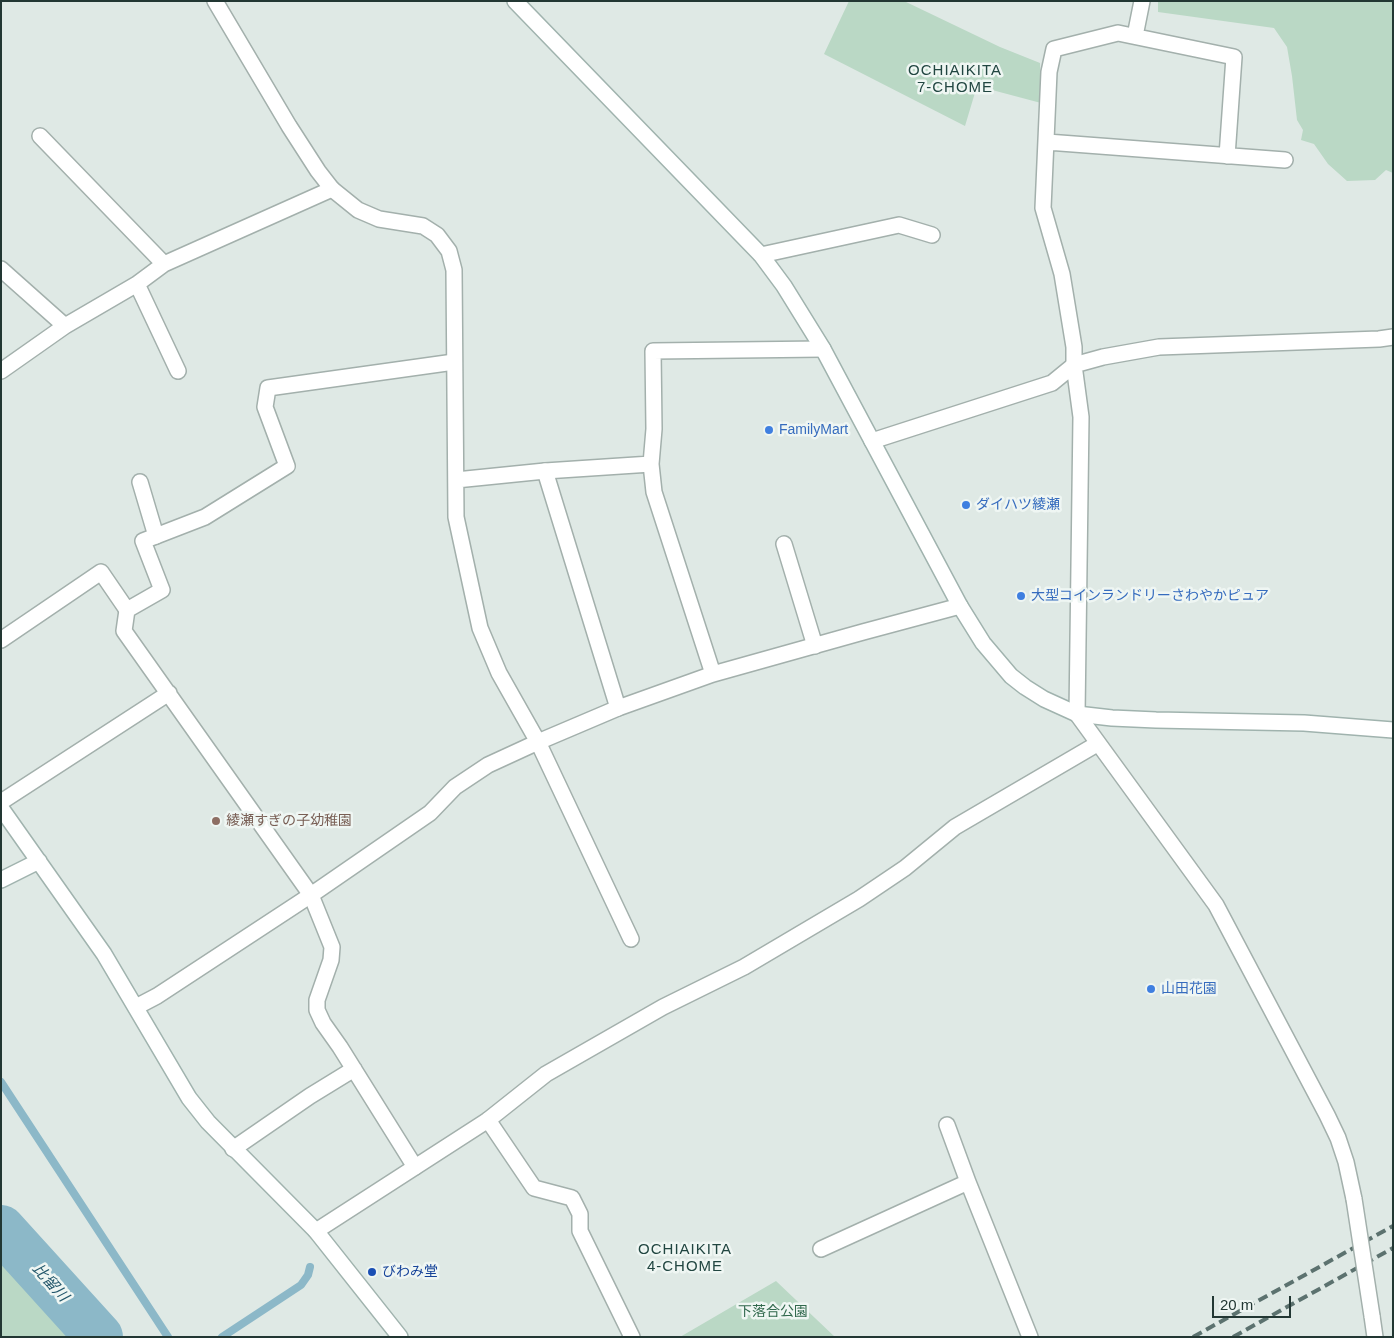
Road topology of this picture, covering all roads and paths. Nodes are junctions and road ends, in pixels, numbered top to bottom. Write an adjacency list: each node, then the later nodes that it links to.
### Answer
1 (215, 1): 9 (street)
2 (515, 1): 11 (street)
3 (1142, 1): 4 (street)
4 (1135, 36): 6 (street); 7 (street)
5 (40, 136): 12 (street)
6 (1047, 142): 7 (street); 19 (street)
7 (1227, 156): 8 (street)
8 (1285, 160)
9 (332, 190): 12 (street); 18 (street)
10 (932, 235): 11 (street)
11 (761, 255): 17 (street)
12 (164, 264): 14 (street)
13 (1, 269): 15 (street)
14 (137, 284): 15 (street); 21 (street)
15 (65, 326): 20 (street)
16 (1393, 337): 19 (street)
17 (822, 349): 22 (street); 23 (street)
18 (454, 362): 25 (street); 27 (street)
19 (1074, 365): 22 (street); 36 (street)
20 (1, 371)
21 (178, 371)
22 (872, 441): 29 (street)
23 (651, 464): 24 (street); 33 (street)
24 (545, 471): 25 (street); 35 (street)
25 (456, 480): 38 (street)
26 (140, 482): 27 (street)
27 (156, 536): 30 (street)
28 (784, 544): 32 (street)
29 (960, 606): 32 (street); 36 (street)
30 (126, 610): 31 (street); 34 (street)
31 (1, 640)
32 (815, 646): 33 (street)
33 (714, 674): 35 (street)
34 (169, 693): 40 (street); 44 (street)
35 (618, 708): 38 (street)
36 (1077, 714): 37 (street); 39 (street)
37 (1393, 730)
38 (538, 742): 44 (street); 45 (street)
39 (1097, 744): 48 (street); 58 (street, bridge)
40 (1, 802)
41 (1, 808): 42 (street)
42 (39, 861): 43 (street); 46 (street)
43 (1, 880)
44 (310, 895): 46 (street); 47 (street)
45 (631, 939)
46 (136, 1007): 50 (street)
47 (354, 1069): 50 (street); 51 (street)
48 (488, 1120): 51 (street); 56 (street)
49 (948, 1125): 52 (street)
50 (233, 1149): 53 (street)
51 (415, 1167): 53 (street)
52 (968, 1182): 54 (street); 57 (street)
53 (316, 1231): 55 (street)
54 (821, 1249)
55 (400, 1337)
56 (632, 1337)
57 (1030, 1337)
58 (1374, 1337)

